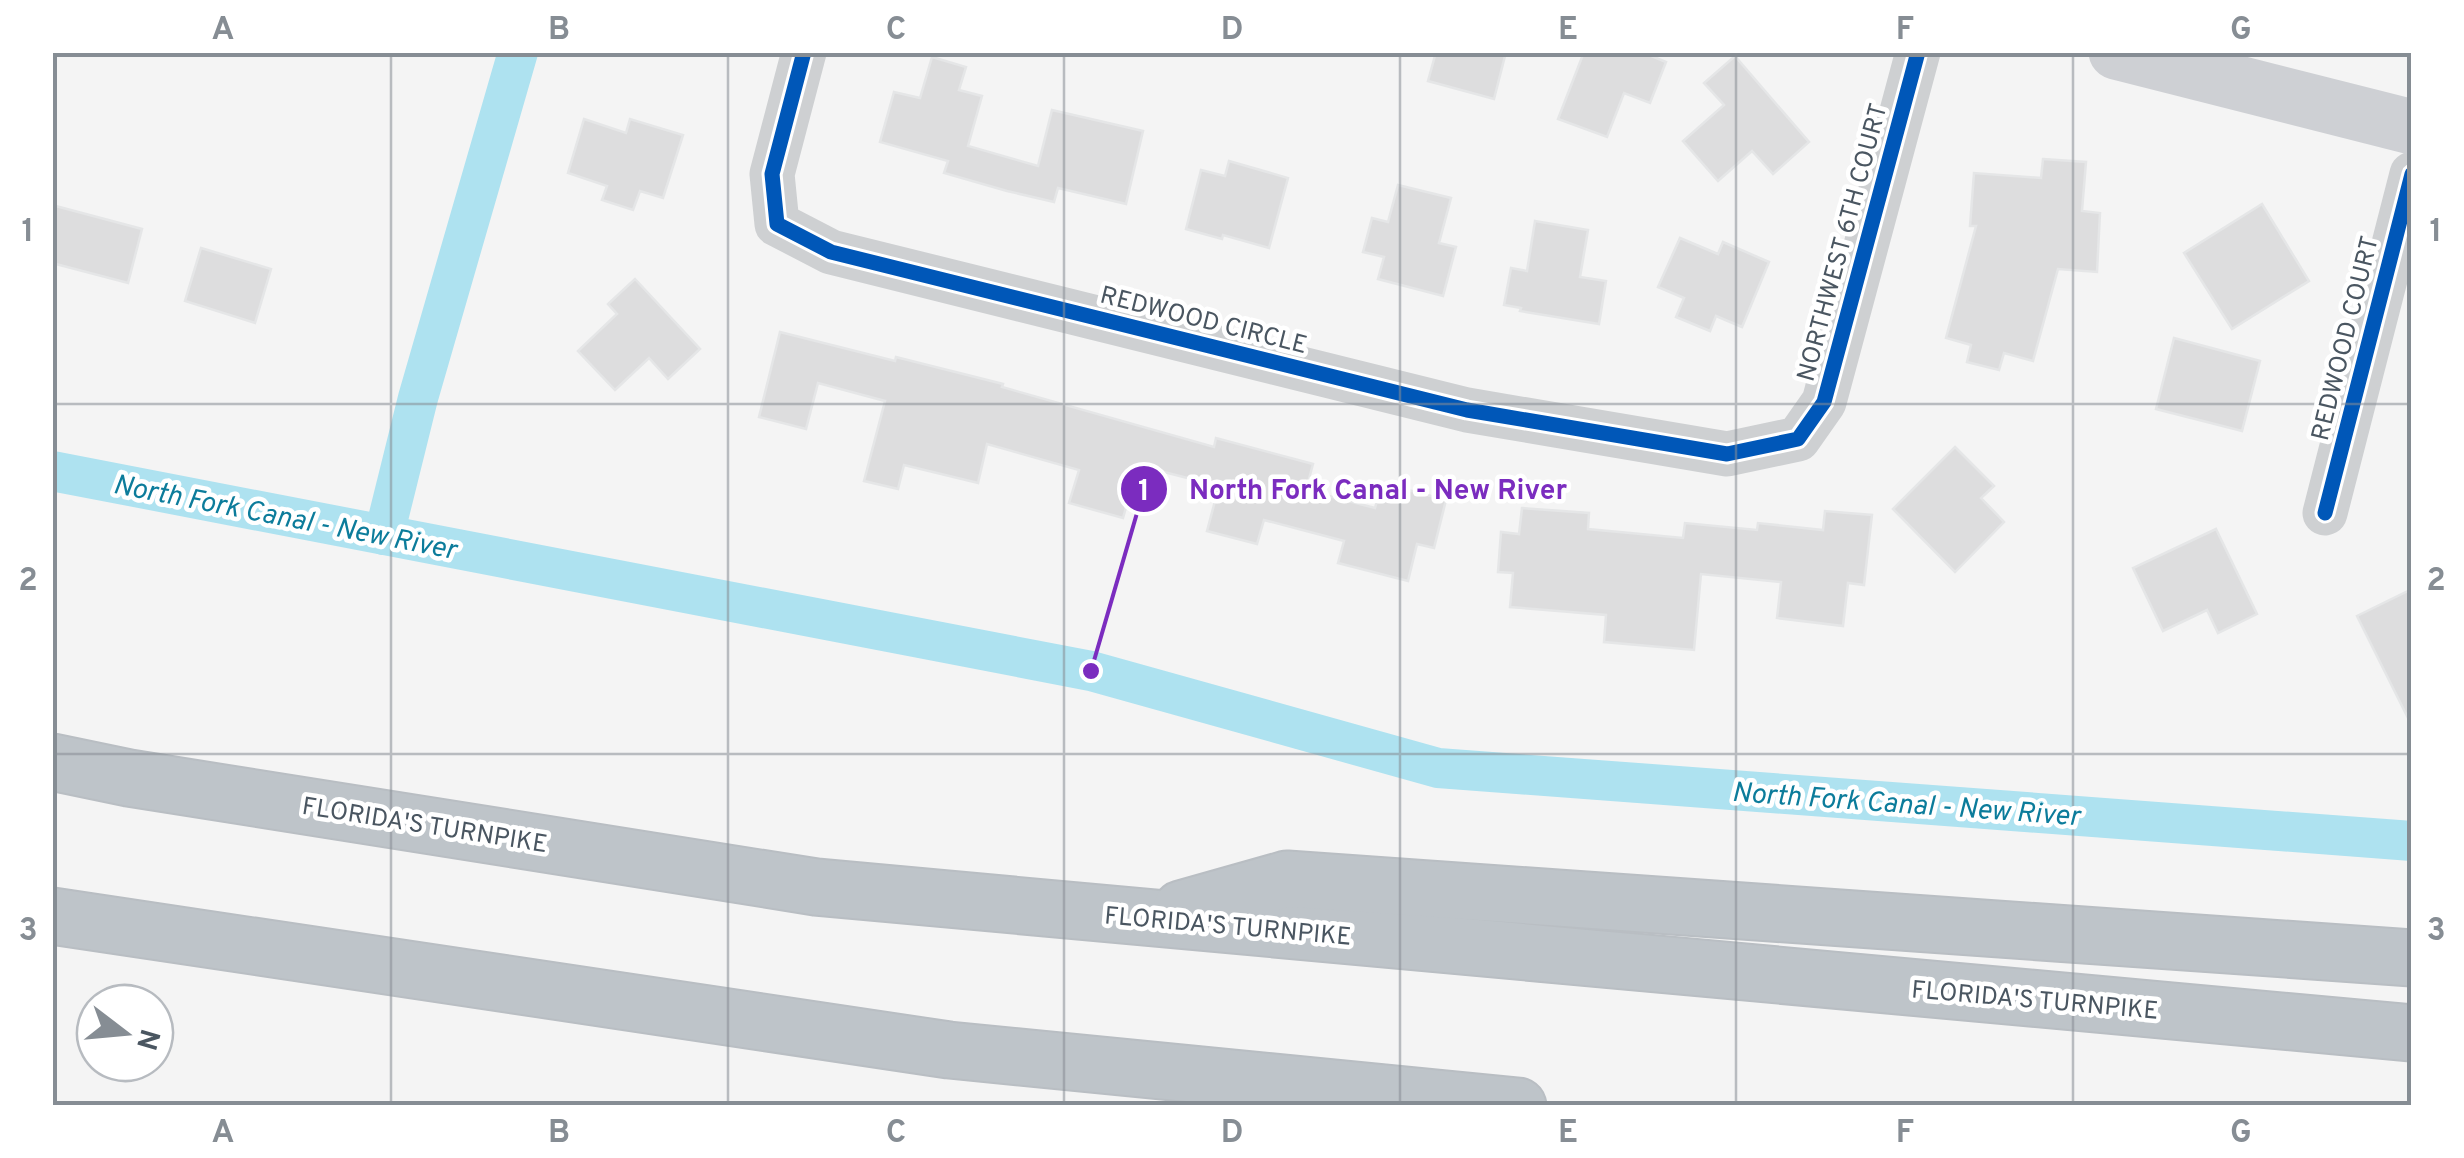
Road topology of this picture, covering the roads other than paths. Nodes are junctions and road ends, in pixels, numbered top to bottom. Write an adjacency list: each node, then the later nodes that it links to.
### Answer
1 (804, 52): 6 (street, REDWOOD CIRCLE)
2 (1918, 52): 6 (street, NORTHWEST 6TH COURT)
3 (2116, 52): 4 (street)
4 (2412, 126)
5 (2412, 174): 7 (street, REDWOOD COURT)
6 (1798, 439)
7 (2326, 513)
8 (52, 762): 10 (highway, FLORIDA'S TURNPIKE)
9 (52, 916): 13 (highway)
10 (1150, 918): 11 (highway); 12 (highway, FLORIDA'S TURNPIKE)
11 (2412, 958)
12 (2412, 1033)
13 (1518, 1106)

